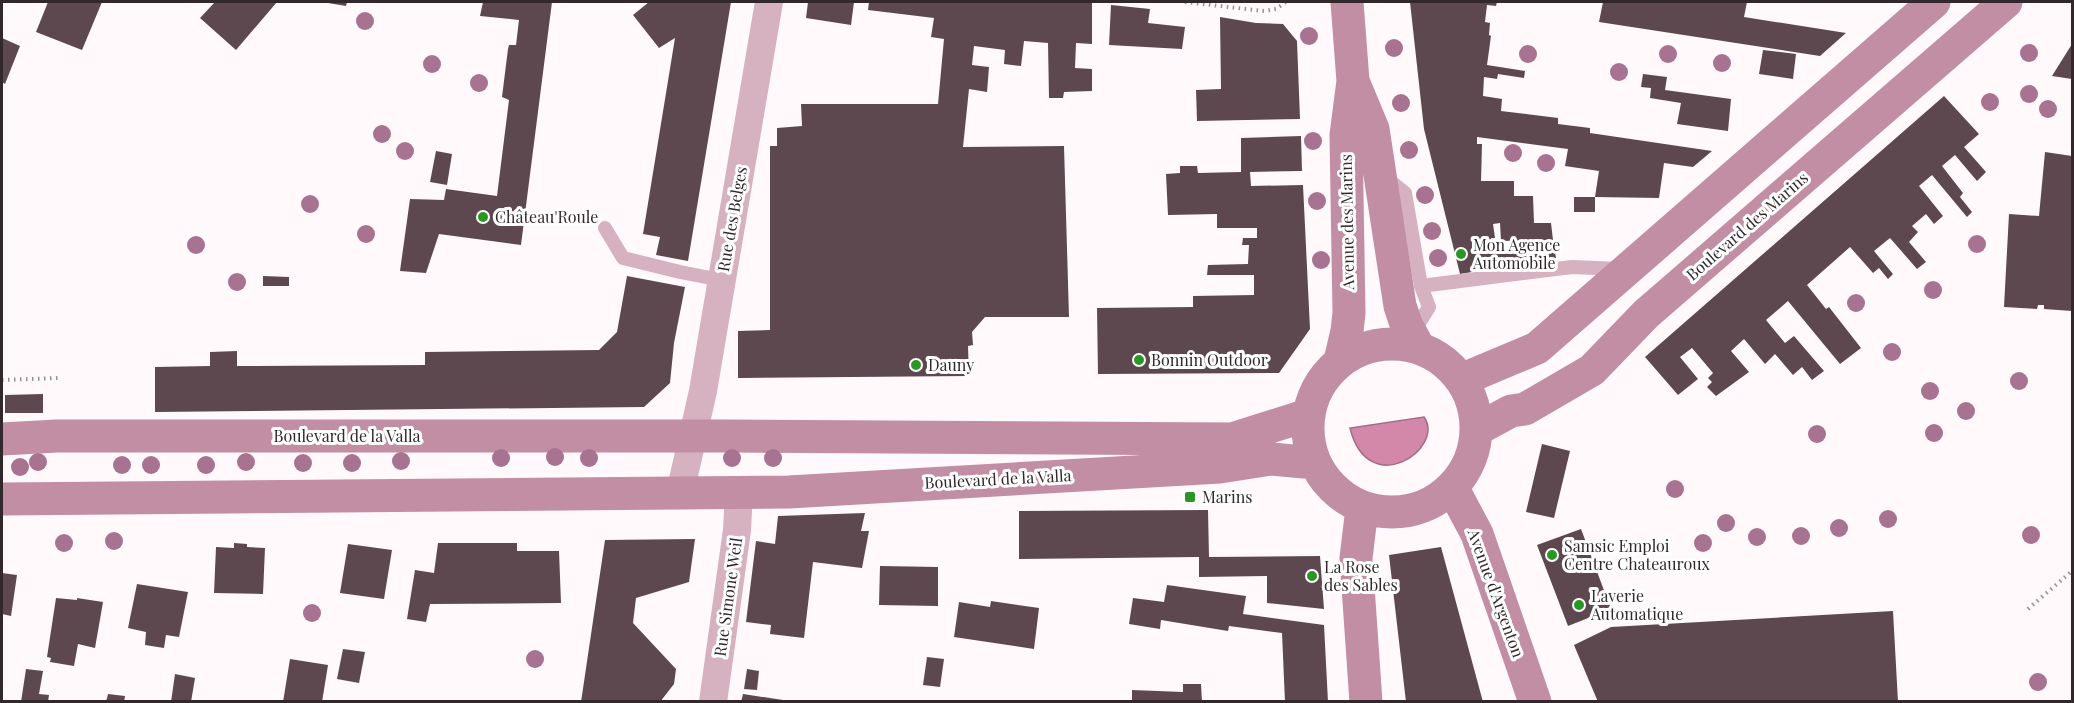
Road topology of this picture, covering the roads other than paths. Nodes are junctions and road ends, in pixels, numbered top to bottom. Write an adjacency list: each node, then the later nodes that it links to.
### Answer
1 (769, 2): 9 (street, Rue des Belges)
2 (1347, 2): 5 (main road, Avenue des Marins)
3 (1934, 2): 8 (main road)
4 (2006, 2): 15 (main road, Boulevard des Marins)
5 (1353, 81): 6 (main road, Avenue des Marins); 12 (main road, Avenue des Marins)
6 (1380, 173): 10 (lane); 11 (main road, Avenue des Marins)
7 (605, 228): 9 (lane)
8 (1628, 270): 10 (lane); 13 (main road)
9 (721, 280): 16 (street, Rue des Belges)
10 (1421, 286): 11 (lane)
11 (1415, 342): 12 (main road); 13 (main road)
12 (1340, 361): 14 (main road)
13 (1461, 380): 15 (main road)
14 (1308, 415): 16 (main road, Boulevard de la Valla); 18 (main road)
15 (1476, 430): 19 (main road)
16 (692, 436): 17 (main road, Boulevard de la Valla); 21 (street)
17 (2, 439)
18 (1314, 463): 20 (main road, Boulevard de la Valla); 23 (main road)
19 (1452, 487): 23 (main road); 26 (main road, Avenue d'Argenton)
20 (739, 492): 21 (main road, Boulevard de la Valla); 24 (street, Rue Simone Weil)
21 (680, 493): 22 (main road, Boulevard de la Valla)
22 (2, 499)
23 (1362, 508): 25 (main road)
24 (713, 702)
25 (1366, 702)
26 (1535, 702)

